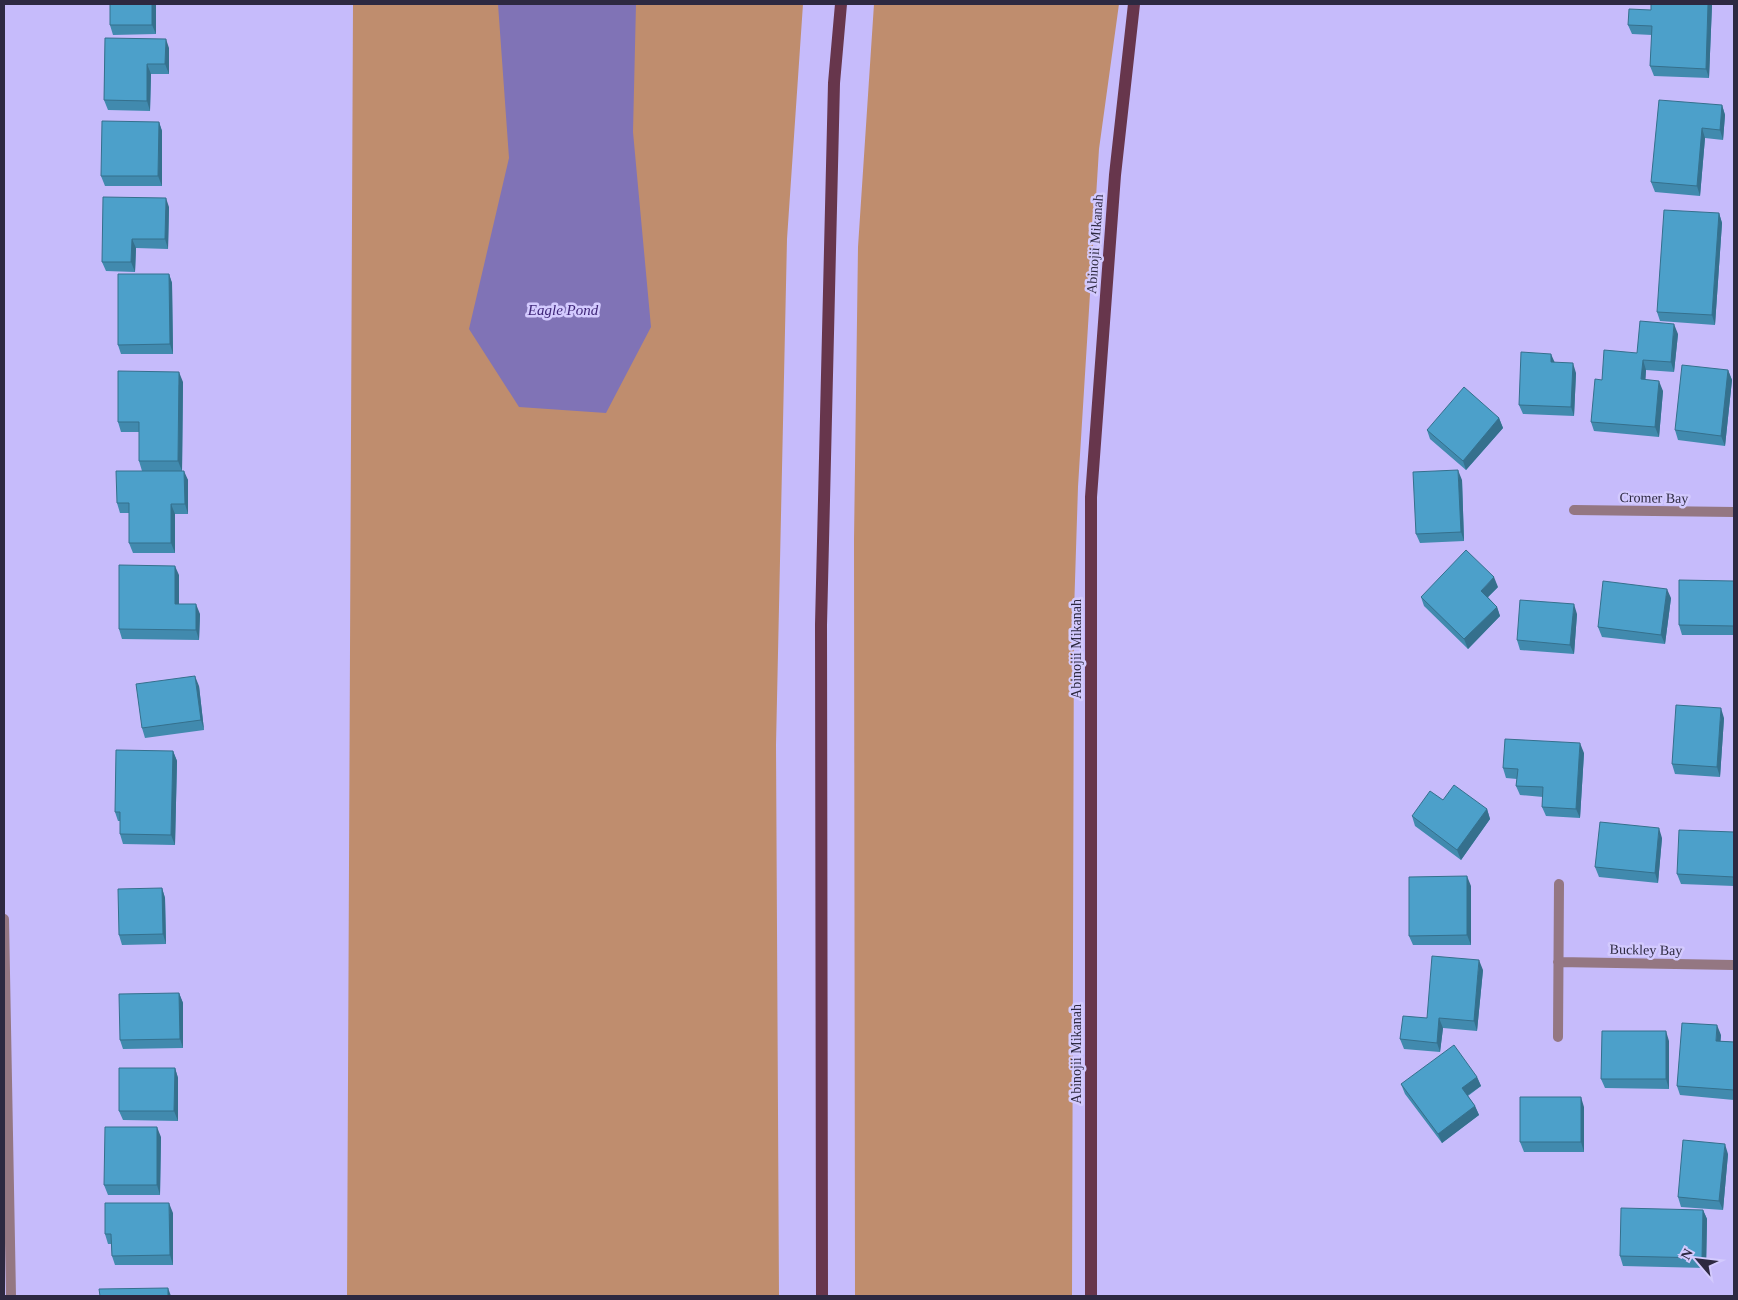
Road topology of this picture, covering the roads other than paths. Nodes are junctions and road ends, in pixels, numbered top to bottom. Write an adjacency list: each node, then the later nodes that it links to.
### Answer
1 (841, 4): 12 (main road)
2 (1134, 4): 13 (main road, Abinojii Mikanah)
3 (1574, 510): 4 (street, Cromer Bay)
4 (1734, 512)
5 (1558, 884): 7 (street)
6 (4, 918): 9 (street)
7 (1558, 962): 8 (street, Buckley Bay); 10 (street)
8 (1734, 965)
9 (4, 967): 11 (street)
10 (1558, 1037)
11 (11, 1296)
12 (822, 1296)
13 (1091, 1296)

